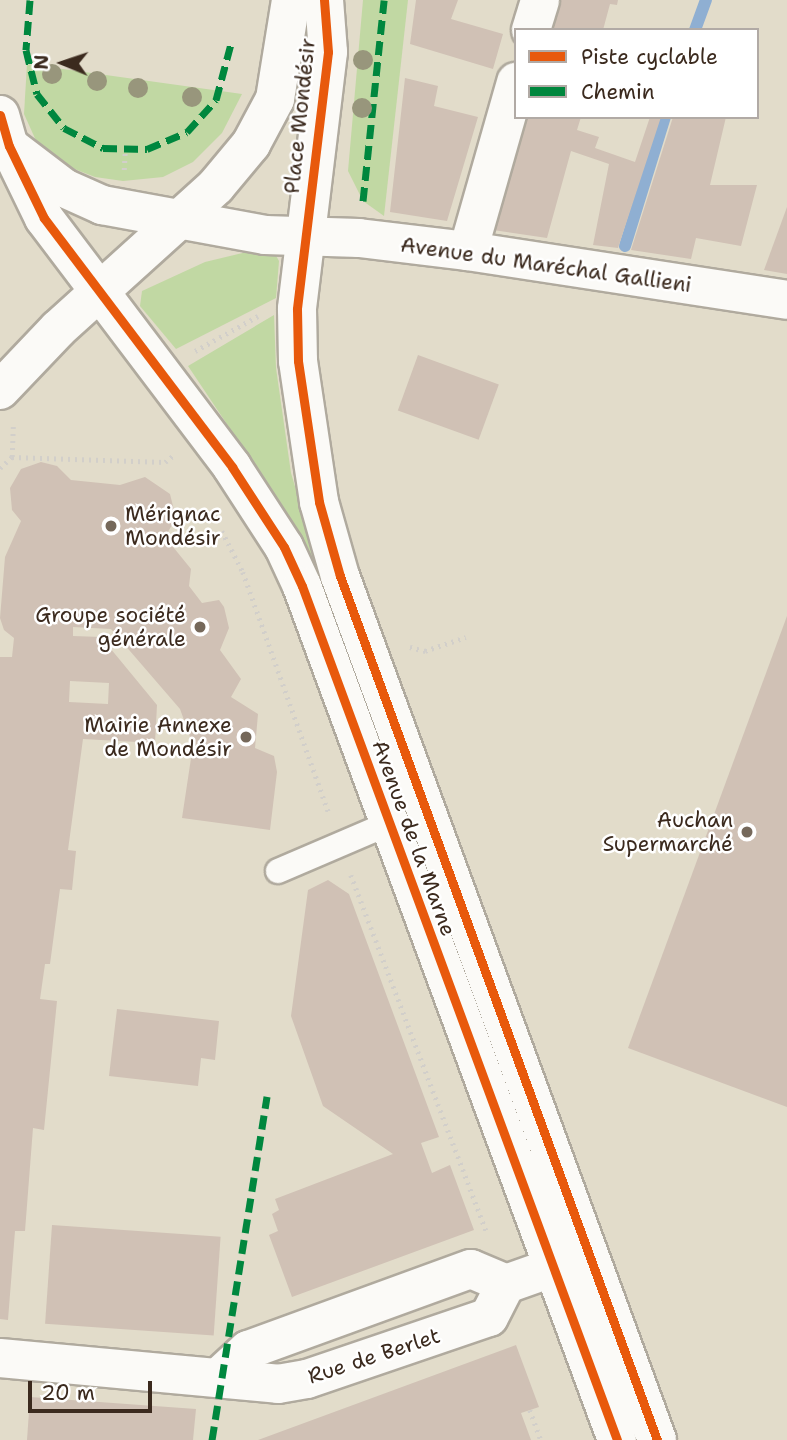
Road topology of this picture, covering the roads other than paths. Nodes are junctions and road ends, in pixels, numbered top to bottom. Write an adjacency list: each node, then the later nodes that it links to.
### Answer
1 (291, 0): 7 (main road, Place Mondésir)
2 (324, 0): 8 (main road, Place Mondésir)
3 (540, 0): 4 (main road)
4 (532, 28)
5 (514, 89): 9 (main road)
6 (4, 130): 7 (main road); 10 (main road)
7 (178, 220): 8 (main road); 10 (main road, Place Mondésir)
8 (305, 234): 9 (main road, Avenue du Maréchal Gallieni); 24 (main road, Avenue de la Marne)
9 (468, 251): 11 (main road, Avenue du Maréchal Gallieni)
10 (99, 291): 12 (main road, Place Mondésir); 13 (main road, Avenue de la Marne)
11 (787, 300)
12 (0, 390)
13 (390, 823): 14 (lane); 15 (main road, Avenue de la Marne)
14 (278, 871)
15 (554, 1267): 16 (main road); 23 (main road, Avenue de la Marne)
16 (506, 1284): 17 (main road); 19 (main road, Rue de Berlet)
17 (369, 1306): 18 (main road); 19 (main road)
18 (288, 1335): 21 (main road); 22 (main road)
19 (388, 1351): 22 (main road, Rue de Berlet)
20 (0, 1358): 21 (main road, Rue de Berlet)
21 (220, 1376): 22 (main road, Rue de Berlet)
22 (307, 1379)
23 (617, 1440)
24 (657, 1440)

